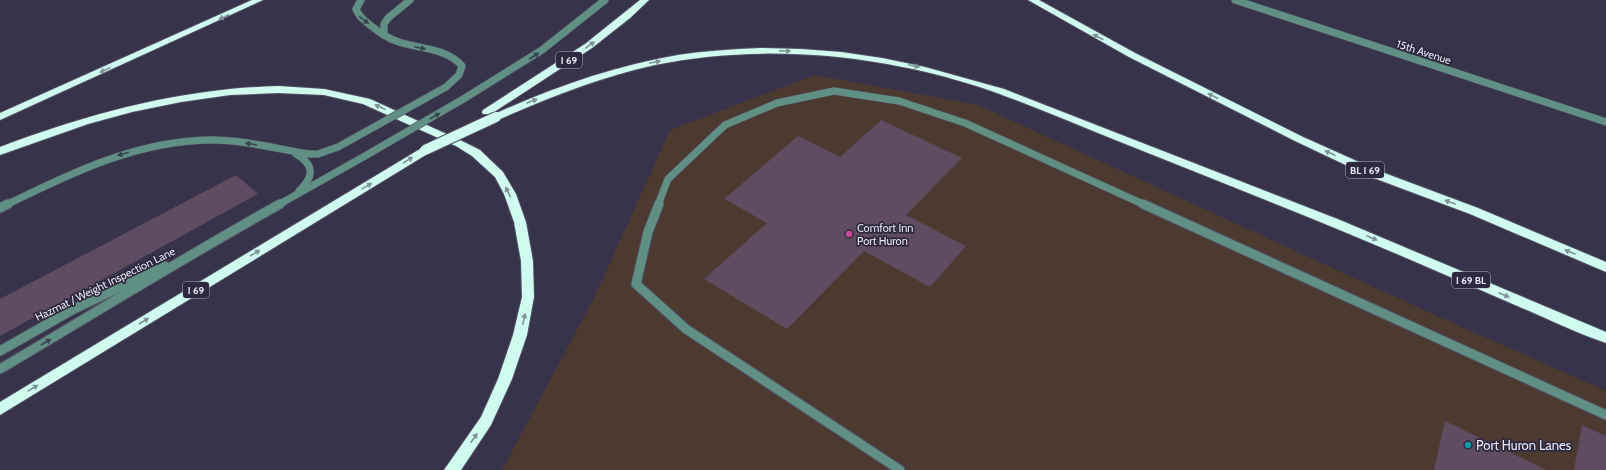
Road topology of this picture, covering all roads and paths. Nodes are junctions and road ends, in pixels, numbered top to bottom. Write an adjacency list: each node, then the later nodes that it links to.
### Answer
1 (259, 0): 10 (highway, one-way to 10)
2 (361, 0): 8 (street, one-way to 8)
3 (410, 0): 8 (street)
4 (605, 0): 14 (street, one-way to 4, bridge)
5 (646, 0): 9 (highway, I 69, one-way to 5)
6 (1032, 0): 17 (highway, BL I 69, one-way to 6)
7 (1235, 0): 11 (street, 15th Avenue)
8 (384, 35): 13 (street, one-way to 13, bridge)
9 (492, 115): 18 (highway, I 69 BL, one-way to 18); 21 (highway, I 69, one-way to 9, bridge)
10 (0, 117)
11 (1606, 122)
12 (0, 151): 23 (highway, one-way to 12)
13 (290, 151): 14 (street); 15 (street, one-way to 15)
14 (290, 199): 16 (street)
15 (0, 208)
16 (200, 249): 19 (street, Hazmat / Weight Inspection Lane); 20 (street, one-way to 16)
17 (1606, 267)
18 (1606, 338)
19 (0, 351)
20 (0, 369)
21 (0, 409)
22 (1606, 415): 24 (street)
23 (452, 470)
24 (900, 470)

